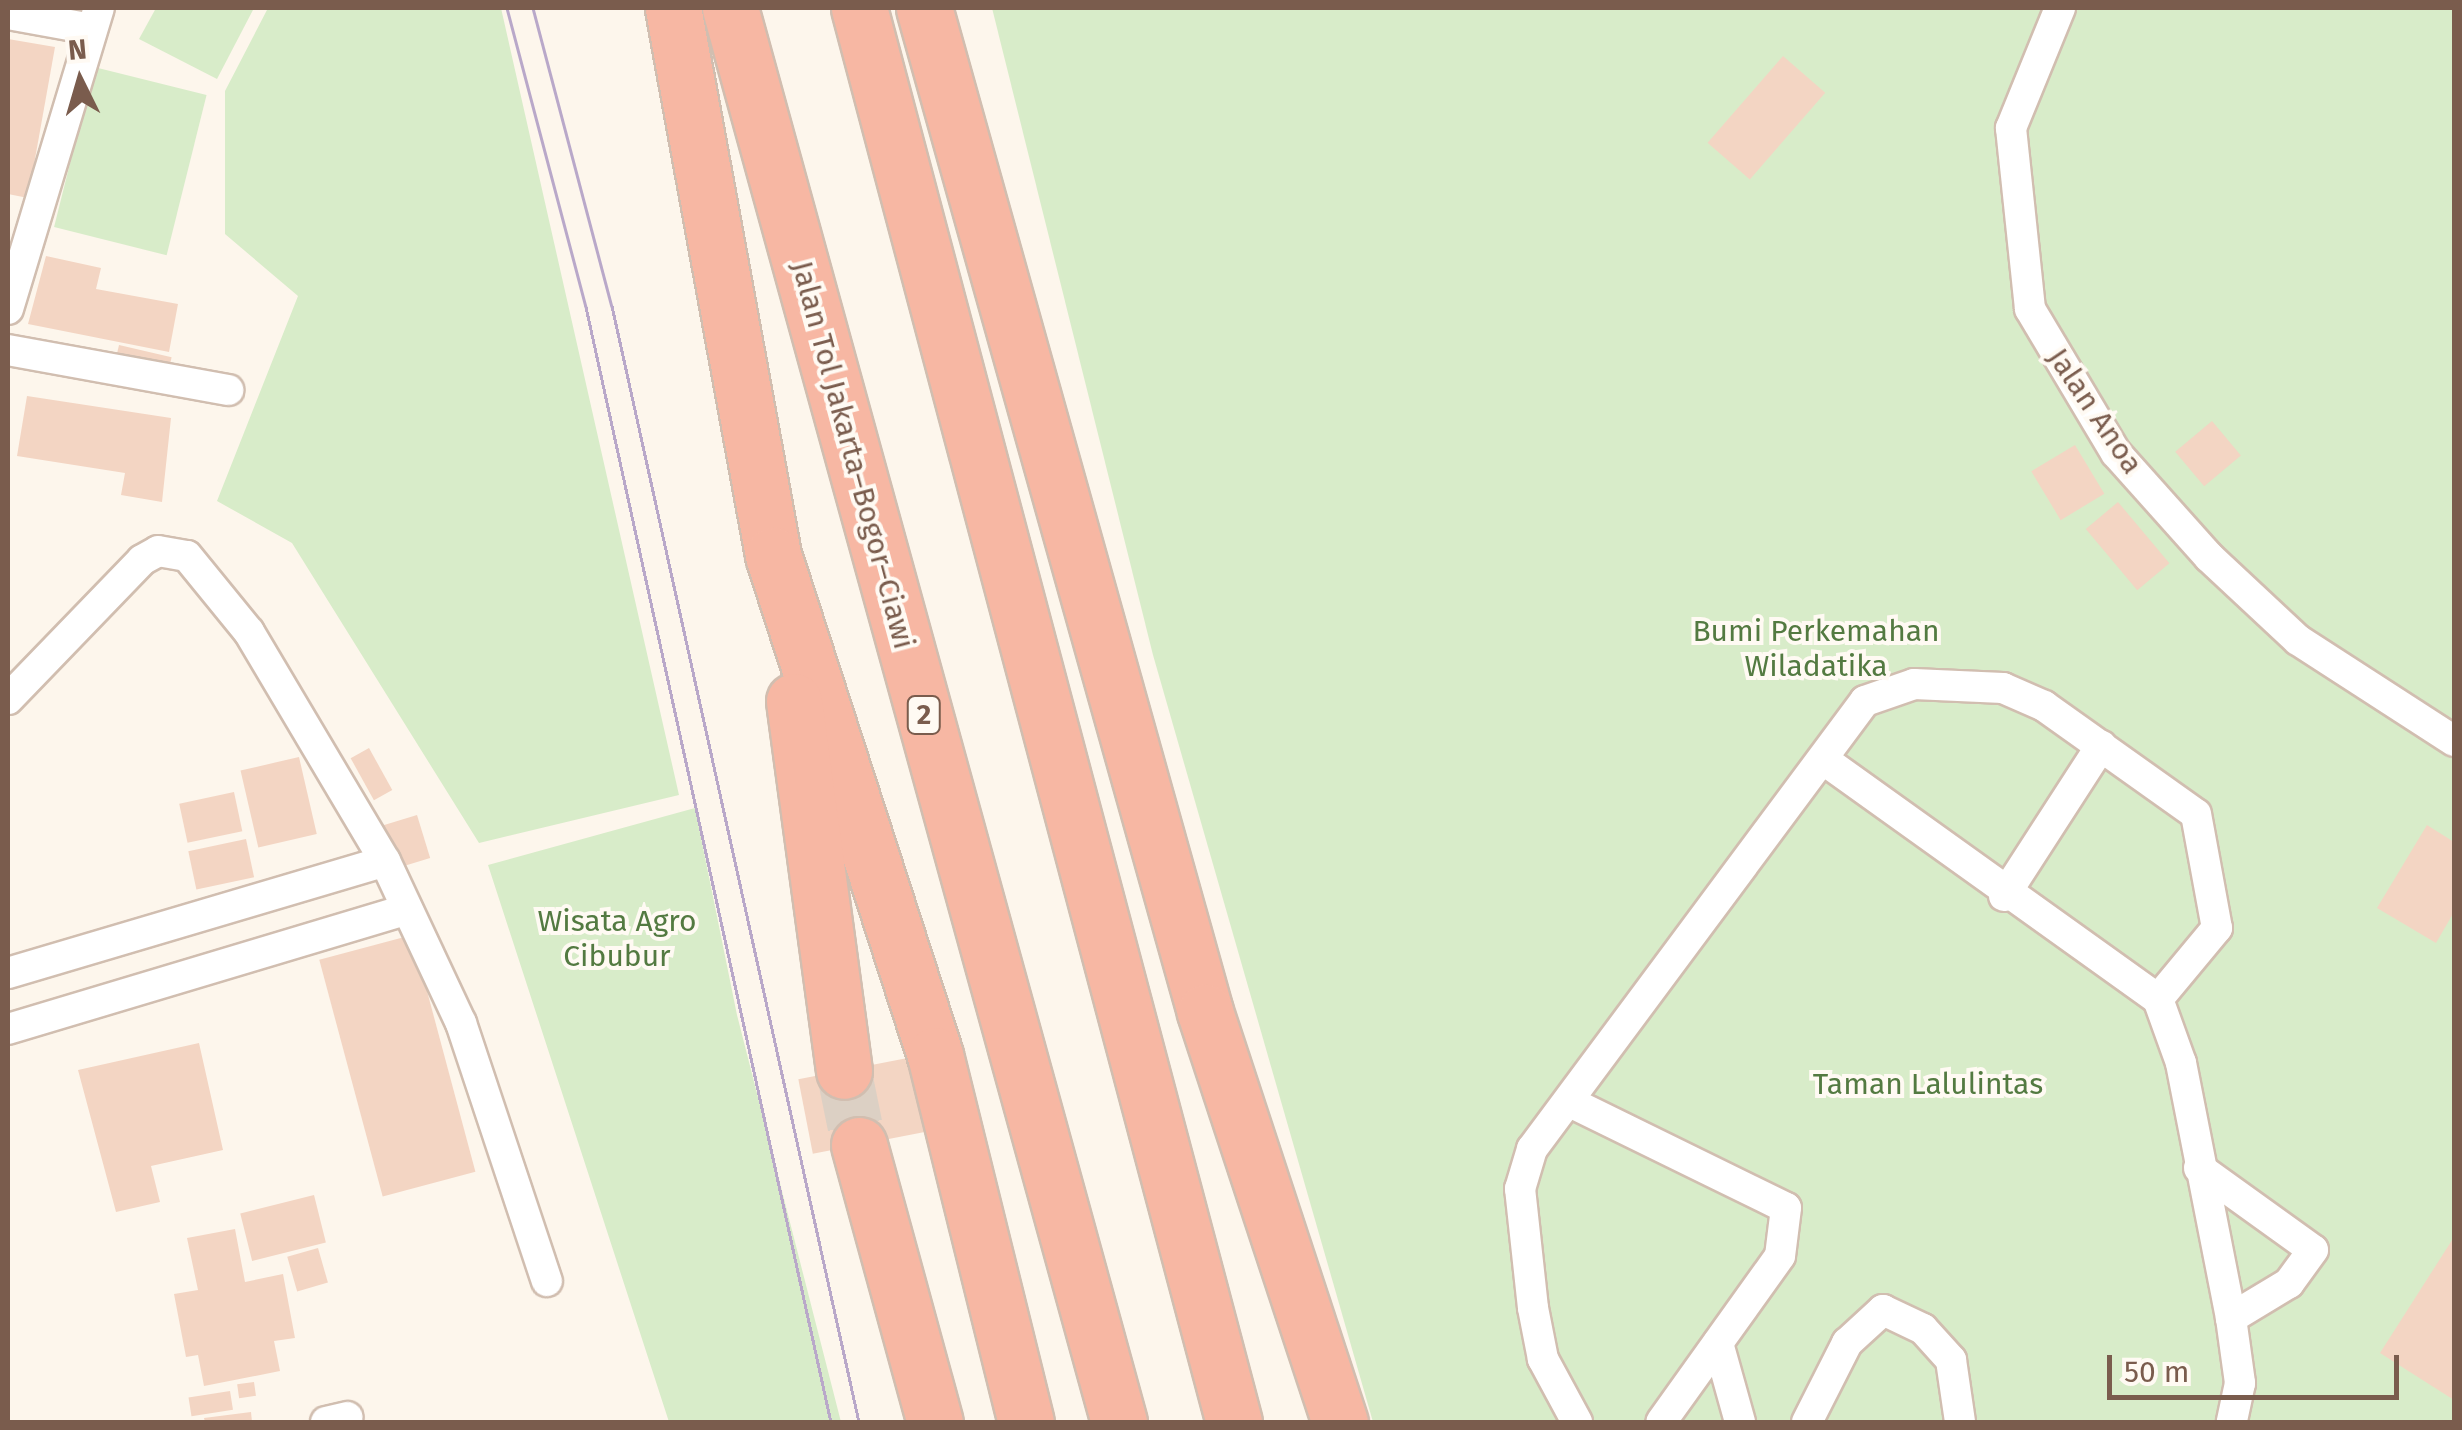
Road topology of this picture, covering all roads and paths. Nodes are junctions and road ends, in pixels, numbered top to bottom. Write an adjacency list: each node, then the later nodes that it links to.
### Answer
1 (672, 8): 12 (highway)
2 (730, 8): 32 (highway, Jalan Tol Jakarta–Bogor–Ciawi / 2)
3 (858, 8): 33 (highway)
4 (924, 8): 34 (highway)
5 (2060, 8): 14 (street, Jalan Anoa)
6 (8, 14): 7 (street)
7 (95, 18): 8 (street)
8 (21, 220): 9 (street)
9 (8, 308)
10 (8, 350): 11 (street)
11 (228, 390)
12 (774, 555): 23 (highway); 31 (highway)
13 (8, 699): 17 (street)
14 (2454, 741)
15 (2101, 746): 16 (street); 18 (street); 21 (street)
16 (1824, 760): 18 (street); 24 (street)
17 (385, 861): 19 (street); 20 (street)
18 (2004, 896): 21 (street)
19 (406, 910): 22 (street); 27 (street)
20 (8, 973)
21 (2158, 999): 26 (street)
22 (8, 1029)
23 (844, 1071)
24 (1572, 1103): 29 (street); 35 (street)
25 (860, 1145): 30 (highway)
26 (2200, 1168): 28 (street); 28 (street)
27 (547, 1281)
28 (2231, 1318): 40 (street)
29 (1718, 1342): 36 (street); 37 (street)
30 (935, 1422)
31 (1026, 1422)
32 (1118, 1422)
33 (1234, 1422)
34 (1340, 1422)
35 (1577, 1422)
36 (1660, 1422)
37 (1740, 1422)
38 (1807, 1422): 39 (street)
39 (1960, 1422)
40 (2232, 1422)

